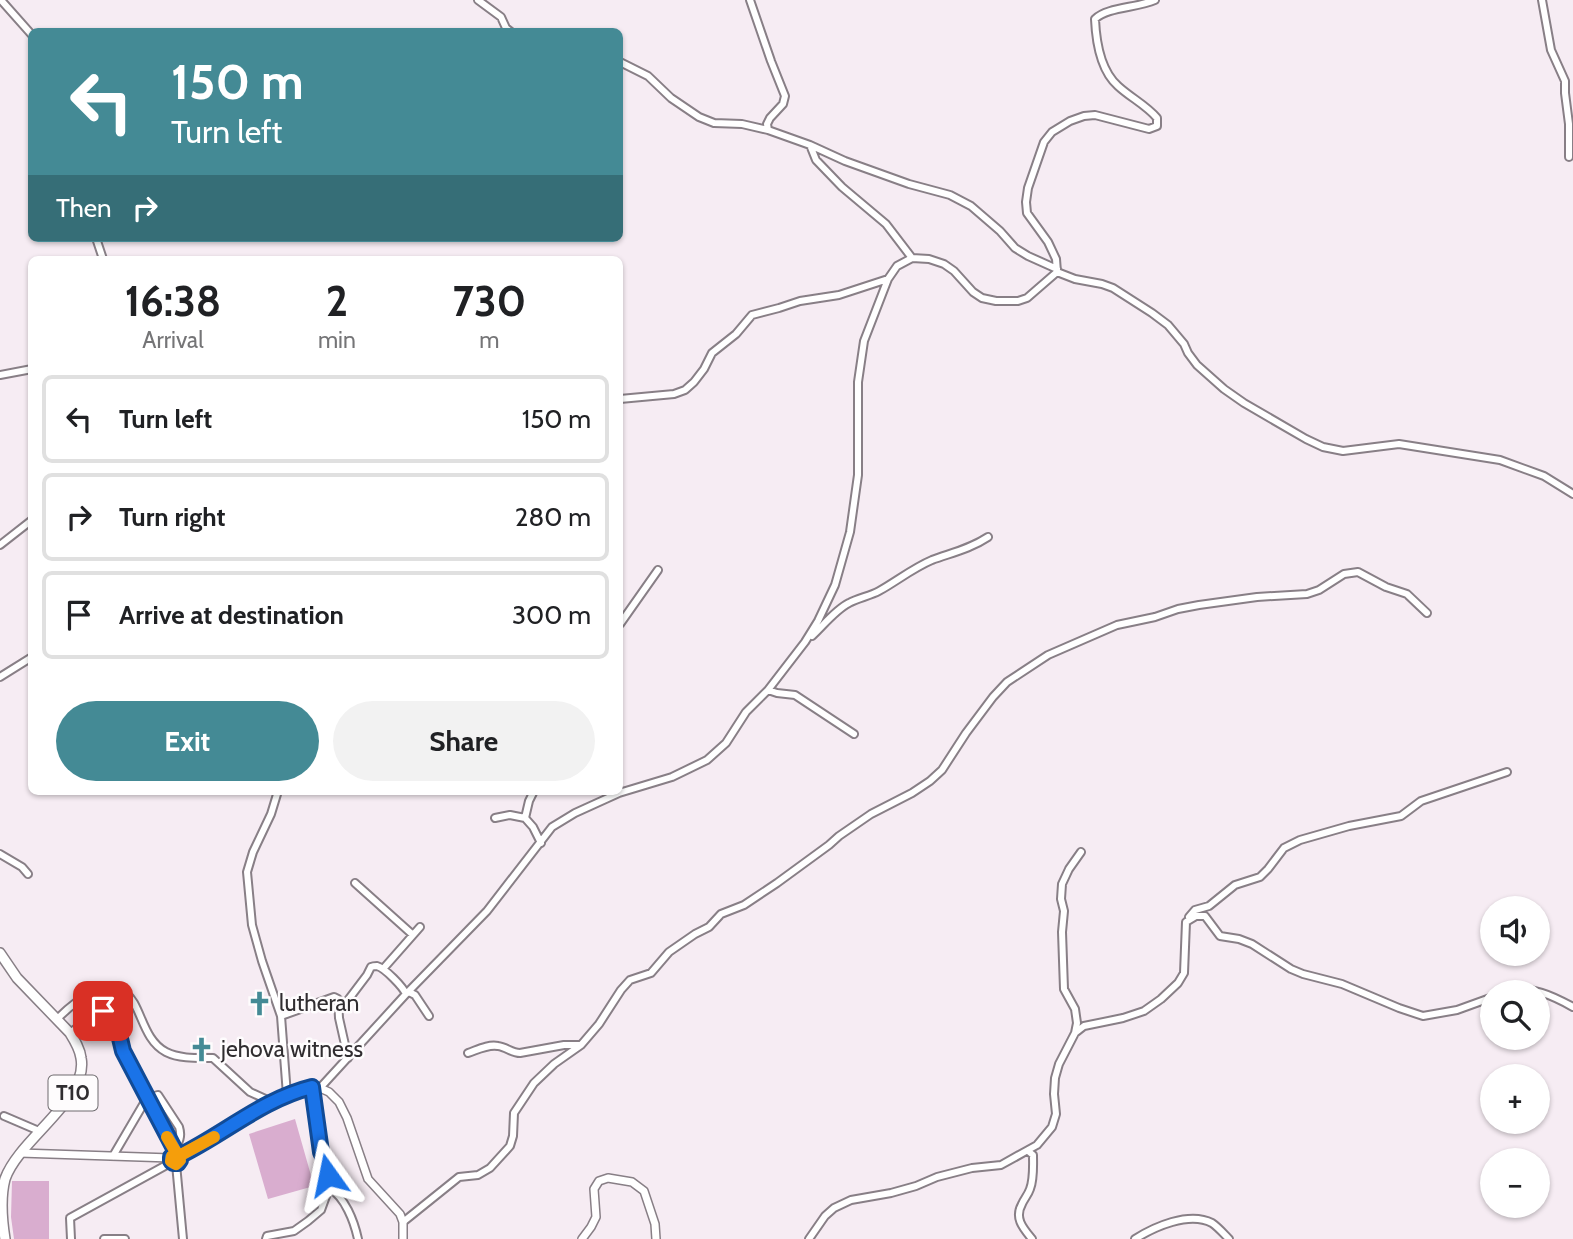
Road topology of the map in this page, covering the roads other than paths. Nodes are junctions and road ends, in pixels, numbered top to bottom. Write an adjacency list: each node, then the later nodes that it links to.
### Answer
1 (1, 0): 7 (street)
2 (478, 0): 6 (street)
3 (750, 0): 9 (street)
4 (1154, 0): 13 (street)
5 (1542, 0): 11 (street)
6 (506, 28)
7 (28, 30)
8 (623, 64): 9 (street)
9 (768, 130): 10 (street)
10 (810, 145): 12 (street); 13 (street)
11 (1569, 157)
12 (912, 258): 13 (street); 14 (street)
13 (1057, 270): 18 (street)
14 (888, 279): 17 (street); 25 (street)
15 (28, 370): 16 (street)
16 (0, 375)
17 (623, 399)
18 (1573, 494)
19 (28, 523): 21 (street)
20 (988, 537): 25 (street)
21 (0, 545)
22 (658, 570): 24 (street)
23 (1427, 613): 57 (street)
24 (623, 620)
25 (805, 642): 28 (street)
26 (28, 660): 27 (street)
27 (0, 677)
28 (768, 690): 29 (street); 31 (street)
29 (854, 734)
30 (1507, 772): 42 (street)
31 (623, 792)
32 (277, 795): 52 (street)
33 (532, 795): 36 (street)
34 (615, 795): 37 (street)
35 (495, 818): 36 (street)
36 (525, 818): 37 (street)
37 (541, 843): 47 (street)
38 (1081, 852): 56 (street)
39 (0, 855): 40 (street)
40 (28, 874)
41 (355, 883): 44 (street)
42 (1186, 922): 49 (street); 56 (street)
43 (420, 927): 44 (street)
44 (413, 935): 46 (street)
45 (2, 958): 54 (highway, T10)
46 (383, 970): 47 (street); 51 (street)
47 (408, 993): 53 (street); 59 (street)
48 (1550, 996): 50 (street)
49 (1480, 1002)
50 (1573, 1007)
51 (339, 1012): 52 (street); 59 (street)
52 (281, 1016): 61 (street)
53 (429, 1016)
54 (57, 1019): 55 (highway, T10); 63 (street)
55 (70, 1033): 62 (street); 65 (highway, T10)
56 (1075, 1033): 66 (street)
57 (581, 1045): 58 (street); 71 (street)
58 (468, 1053)
59 (348, 1058): 60 (street)
60 (316, 1088): 61 (main road); 70 (street); 71 (main road)
61 (288, 1095): 63 (main road)
62 (146, 1098): 68 (street); 69 (street); 69 (street)
63 (272, 1102): 69 (main road)
64 (4, 1115): 65 (street)
65 (39, 1131): 67 (highway, T10)
66 (1028, 1151): 72 (street); 83 (street)
67 (20, 1153): 68 (main road); 73 (highway, T10)
68 (113, 1156): 69 (main road)
69 (175, 1158): 74 (street); 77 (street)
70 (329, 1188): 78 (street); 79 (street)
71 (403, 1222): 80 (main road)
72 (1021, 1224): 84 (street); 85 (street)
73 (5, 1239)
74 (71, 1239)
75 (104, 1239): 76 (street)
76 (125, 1239)
77 (183, 1239)
78 (266, 1239)
79 (358, 1239)
80 (403, 1239)
81 (582, 1239): 82 (main road)
82 (656, 1239)
83 (809, 1239)
84 (1027, 1239)
85 (1032, 1239)
86 (1135, 1239): 87 (street)
87 (1229, 1239)

